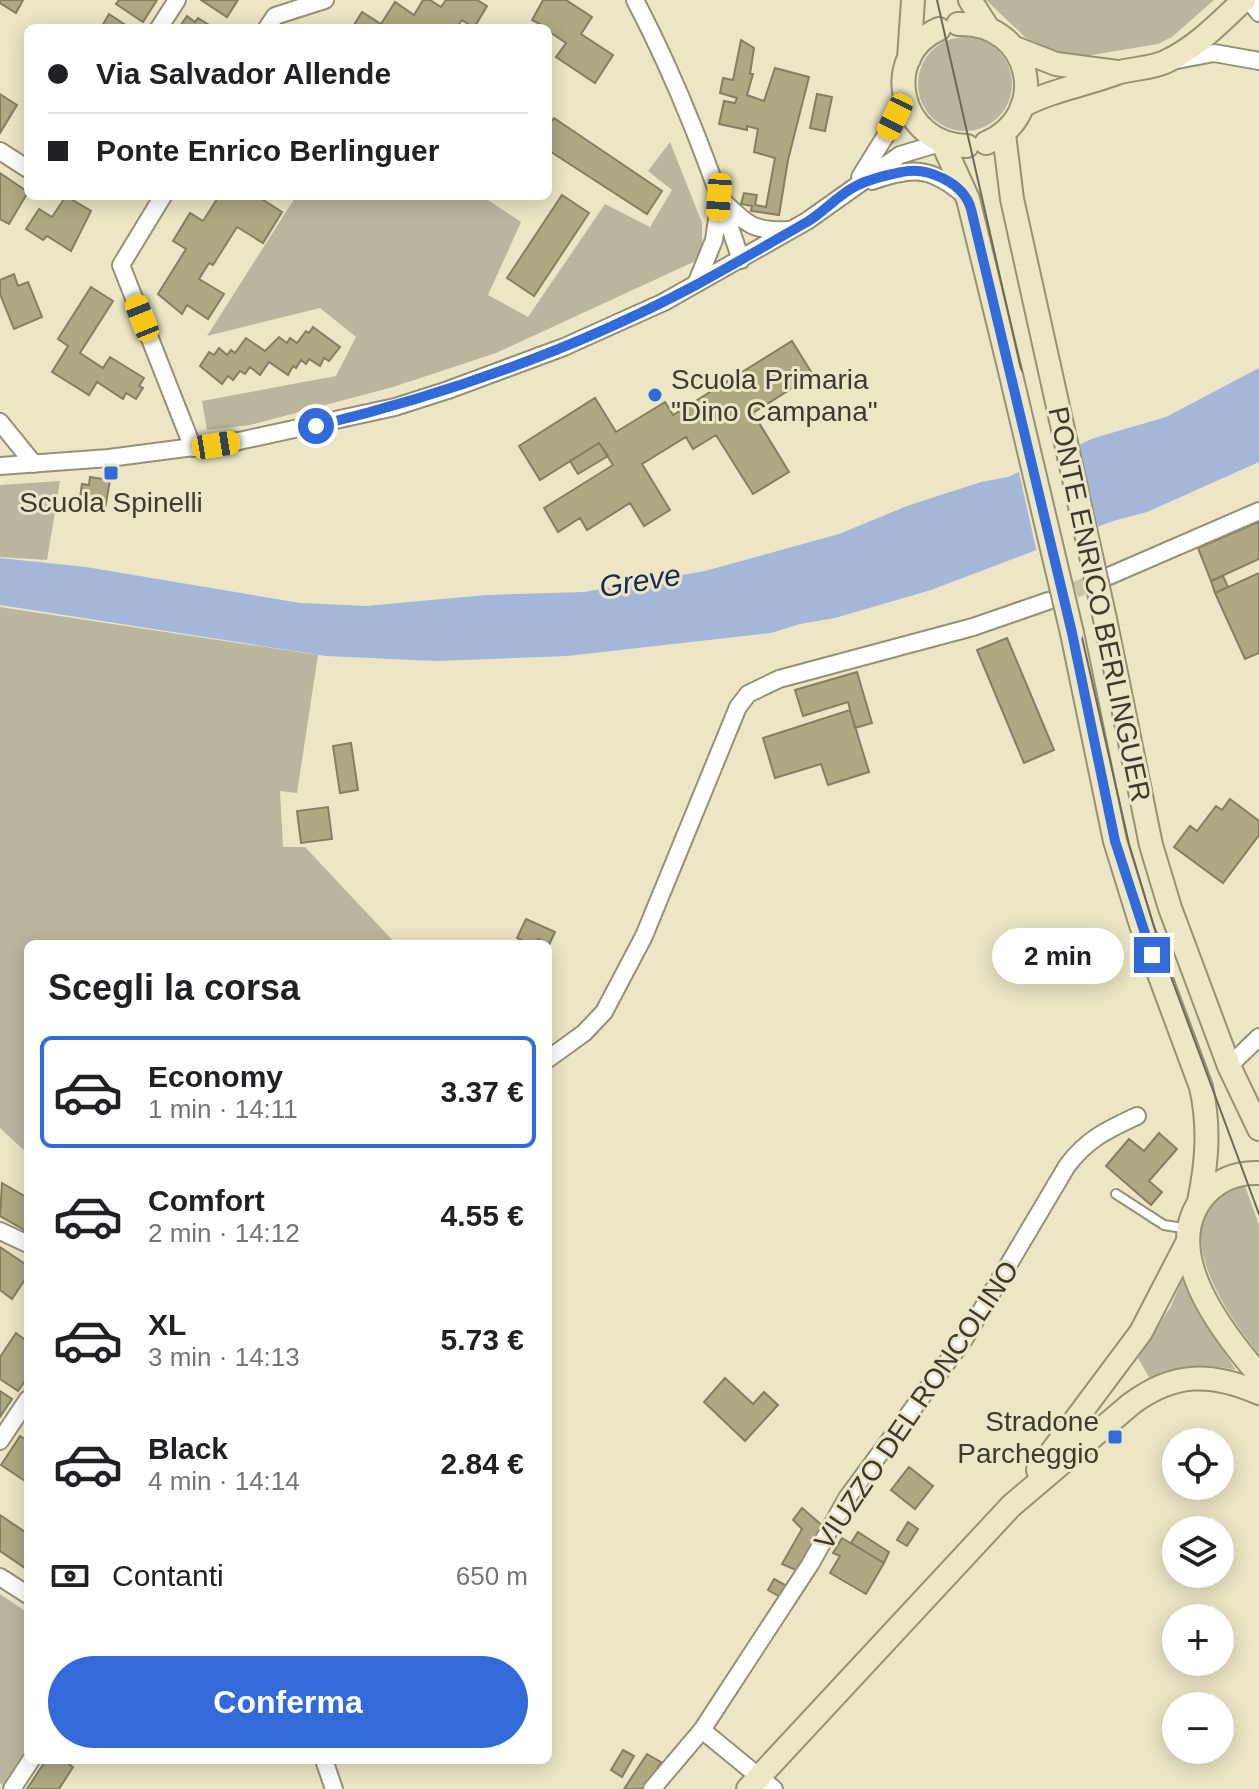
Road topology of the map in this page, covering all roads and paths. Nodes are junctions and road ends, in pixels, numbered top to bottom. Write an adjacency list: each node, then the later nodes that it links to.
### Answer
1 (177, 0): 8 (street)
2 (325, 0): 9 (street)
3 (635, 0): 23 (street)
4 (913, 0): 14 (main road)
5 (970, 0): 10 (main road)
6 (1246, 0): 7 (street); 13 (main road)
7 (1259, 13)
8 (162, 24)
9 (270, 24)
10 (988, 28): 11 (main road); 14 (main road)
11 (1015, 48): 15 (main road); 17 (main road)
12 (1259, 61): 13 (street)
13 (1164, 62): 15 (main road)
14 (908, 63): 16 (main road)
15 (1118, 72): 17 (main road)
16 (905, 99): 19 (main road); 22 (street)
17 (1022, 106): 18 (main road)
18 (986, 141): 19 (main road); 38 (main road, PONTE ENRICO BERLINGUER, bridge)
19 (942, 143): 22 (street); 24 (main road, PONTE ENRICO BERLINGUER)
20 (0, 151): 21 (street)
21 (24, 166)
22 (855, 186): 24 (street); 26 (street)
23 (719, 197): 26 (street); 27 (street); 28 (street)
24 (968, 199): 43 (main road, PONTE ENRICO BERLINGUER, bridge)
25 (161, 200): 30 (street)
26 (791, 230): 27 (street)
27 (741, 260): 28 (street)
28 (696, 284): 30 (street)
29 (0, 422): 31 (street)
30 (193, 448): 31 (street)
31 (34, 464): 32 (street)
32 (0, 466)
33 (1259, 511): 34 (street)
34 (1109, 576)
35 (1048, 601): 37 (street)
36 (1259, 1037): 38 (street)
37 (552, 1056)
38 (1229, 1066): 40 (main road, PONTE ENRICO BERLINGUER)
39 (1137, 1116): 54 (street, VIUZZO DEL RONCOLINO)
40 (1259, 1129)
41 (1259, 1173): 43 (main road)
42 (1116, 1194): 45 (lane)
43 (1199, 1202): 45 (main road, PONTE ENRICO BERLINGUER)
44 (0, 1231): 46 (street)
45 (1188, 1235): 47 (main road); 51 (main road, PONTE ENRICO BERLINGUER)
46 (24, 1242)
47 (1259, 1375)
48 (1259, 1393): 51 (main road)
49 (24, 1405): 50 (street)
50 (0, 1441)
51 (1011, 1506): 57 (main road)
52 (0, 1577): 53 (street)
53 (24, 1592)
54 (702, 1730): 57 (street); 60 (street, VIUZZO DEL RONCOLINO)
55 (28, 1764): 58 (street)
56 (325, 1764): 59 (street)
57 (760, 1785)
58 (12, 1789)
59 (334, 1789)
60 (652, 1789)

